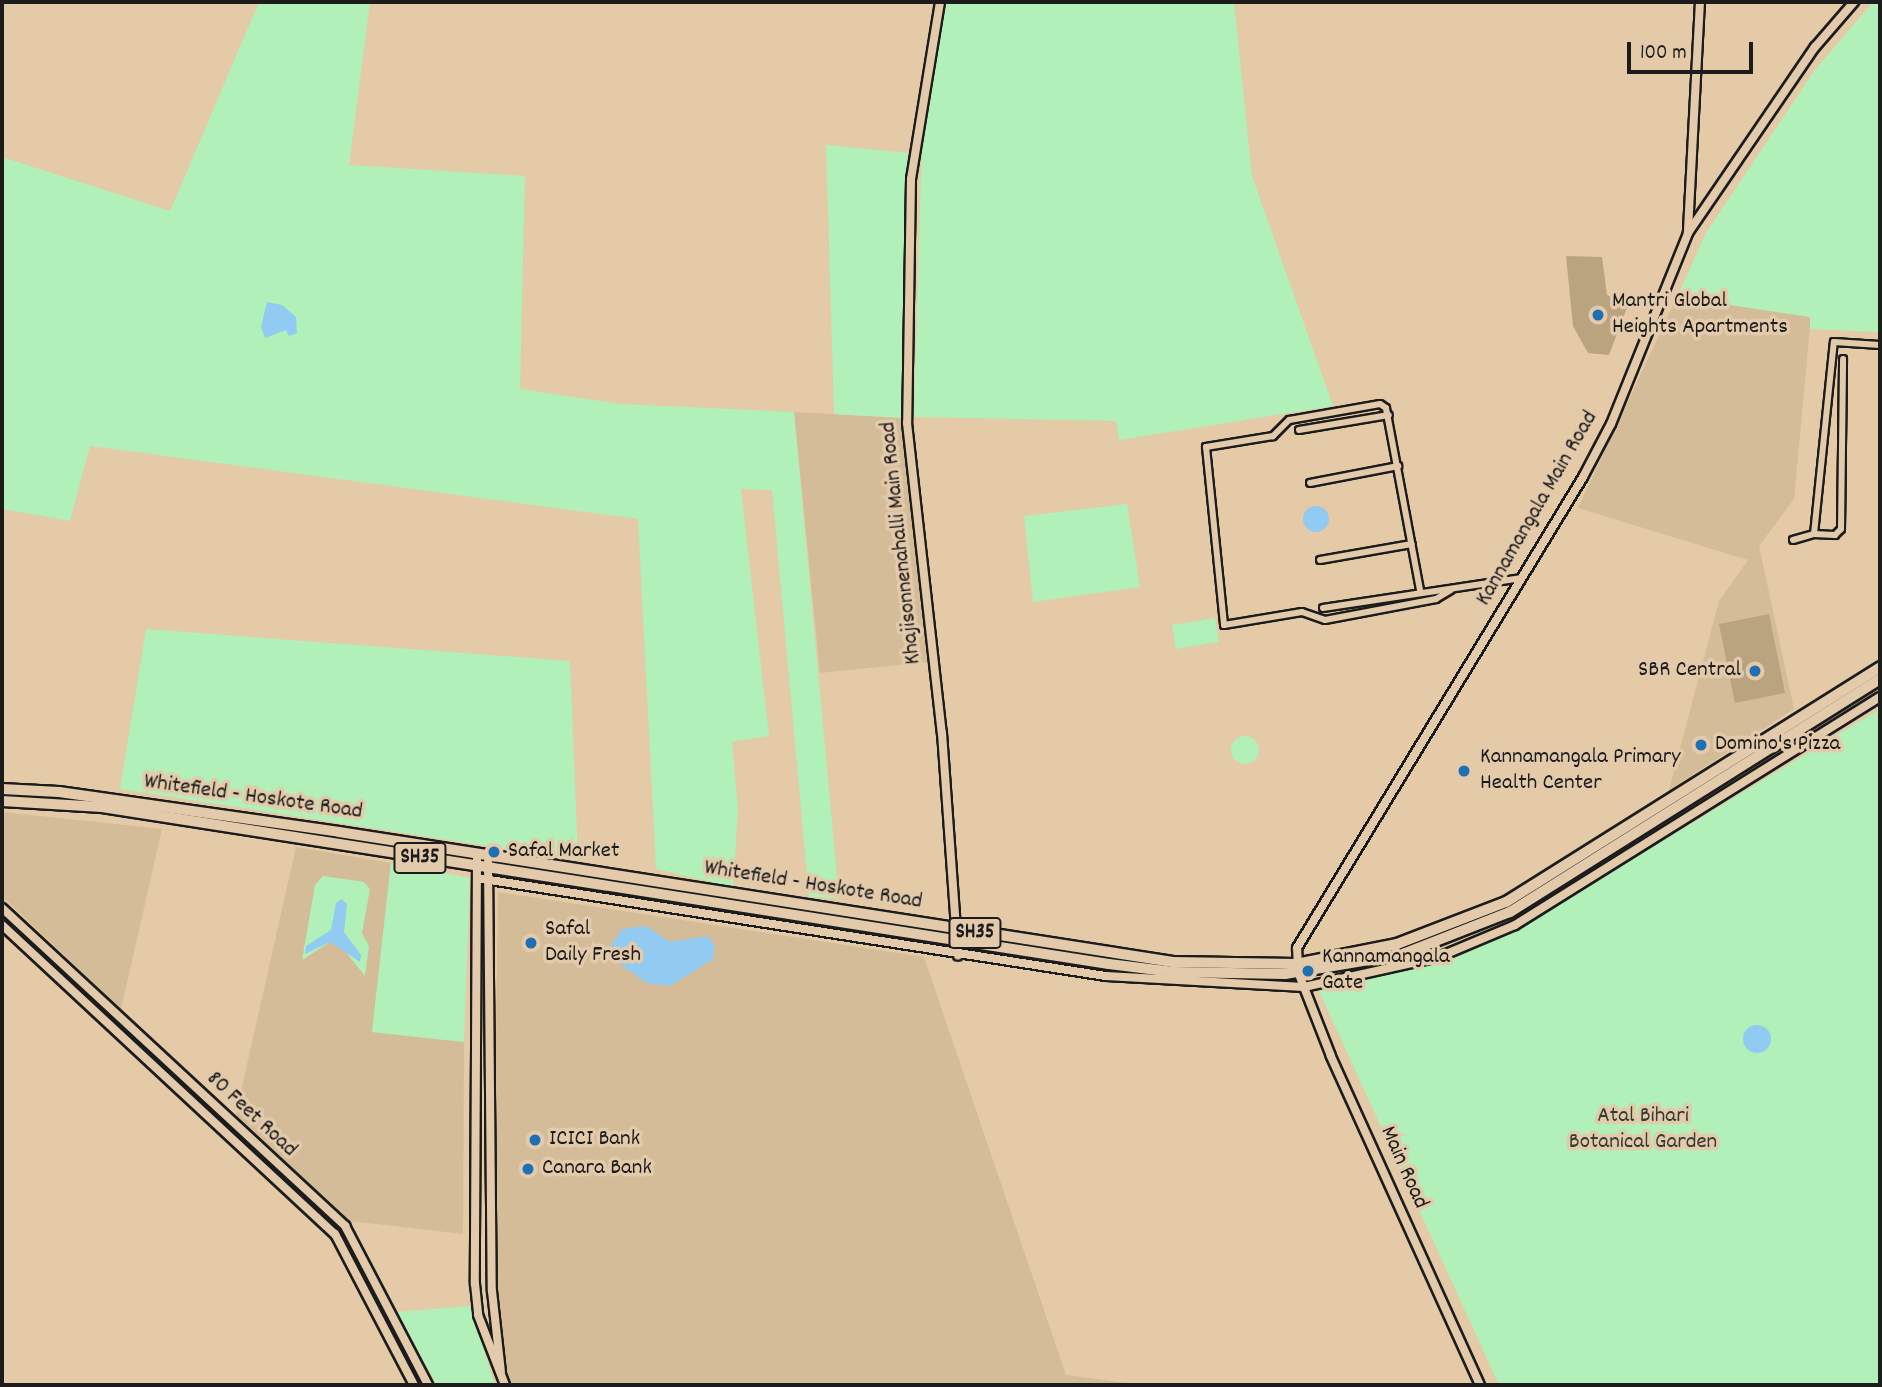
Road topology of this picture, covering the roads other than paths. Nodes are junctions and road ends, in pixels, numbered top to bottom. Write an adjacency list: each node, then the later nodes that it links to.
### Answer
1 (940, 2): 28 (street, Khajisonnenahalli Main Road)
2 (1700, 2): 4 (street)
3 (1854, 2): 4 (street, Kannamangala Main Road)
4 (1688, 233): 15 (street, Kannamangala Main Road)
5 (1880, 345): 11 (street)
6 (1843, 359): 11 (street)
7 (1389, 415): 8 (street); 9 (street); 17 (street)
8 (1298, 430)
9 (1398, 466): 10 (street); 13 (street)
10 (1310, 483)
11 (1814, 534): 12 (street)
12 (1793, 540)
13 (1412, 544): 14 (street); 16 (street)
14 (1320, 559)
15 (1522, 578): 17 (street); 32 (street, Kannamangala Main Road)
16 (1420, 590): 17 (street); 18 (street)
17 (1451, 590)
18 (1323, 608)
19 (1880, 667): 32 (main road, Whitefield - Hoskote Road / SH35)
20 (1880, 680): 32 (main road, Whitefield - Hoskote Road / SH35)
21 (1880, 697): 33 (street)
22 (2, 789): 24 (main road, Whitefield - Hoskote Road / SH35)
23 (2, 801): 24 (main road, Whitefield - Hoskote Road / SH35)
24 (481, 866): 25 (street); 28 (main road, Whitefield - Hoskote Road / SH35); 29 (street)
25 (487, 880): 30 (street); 31 (street)
26 (2, 908): 36 (street, 80 Feet Road)
27 (2, 925): 35 (street, 80 Feet Road)
28 (958, 936): 31 (street, Khajisonnenahalli Main Road); 32 (main road, Whitefield - Hoskote Road / SH35)
29 (476, 946): 30 (street); 34 (street)
30 (488, 946): 34 (street)
31 (958, 955): 33 (street)
32 (1297, 968): 33 (street, Main Road)
33 (1304, 988): 38 (street, Main Road)
34 (500, 1373): 37 (street)
35 (414, 1385)
36 (428, 1385)
37 (505, 1385)
38 (1480, 1385)

